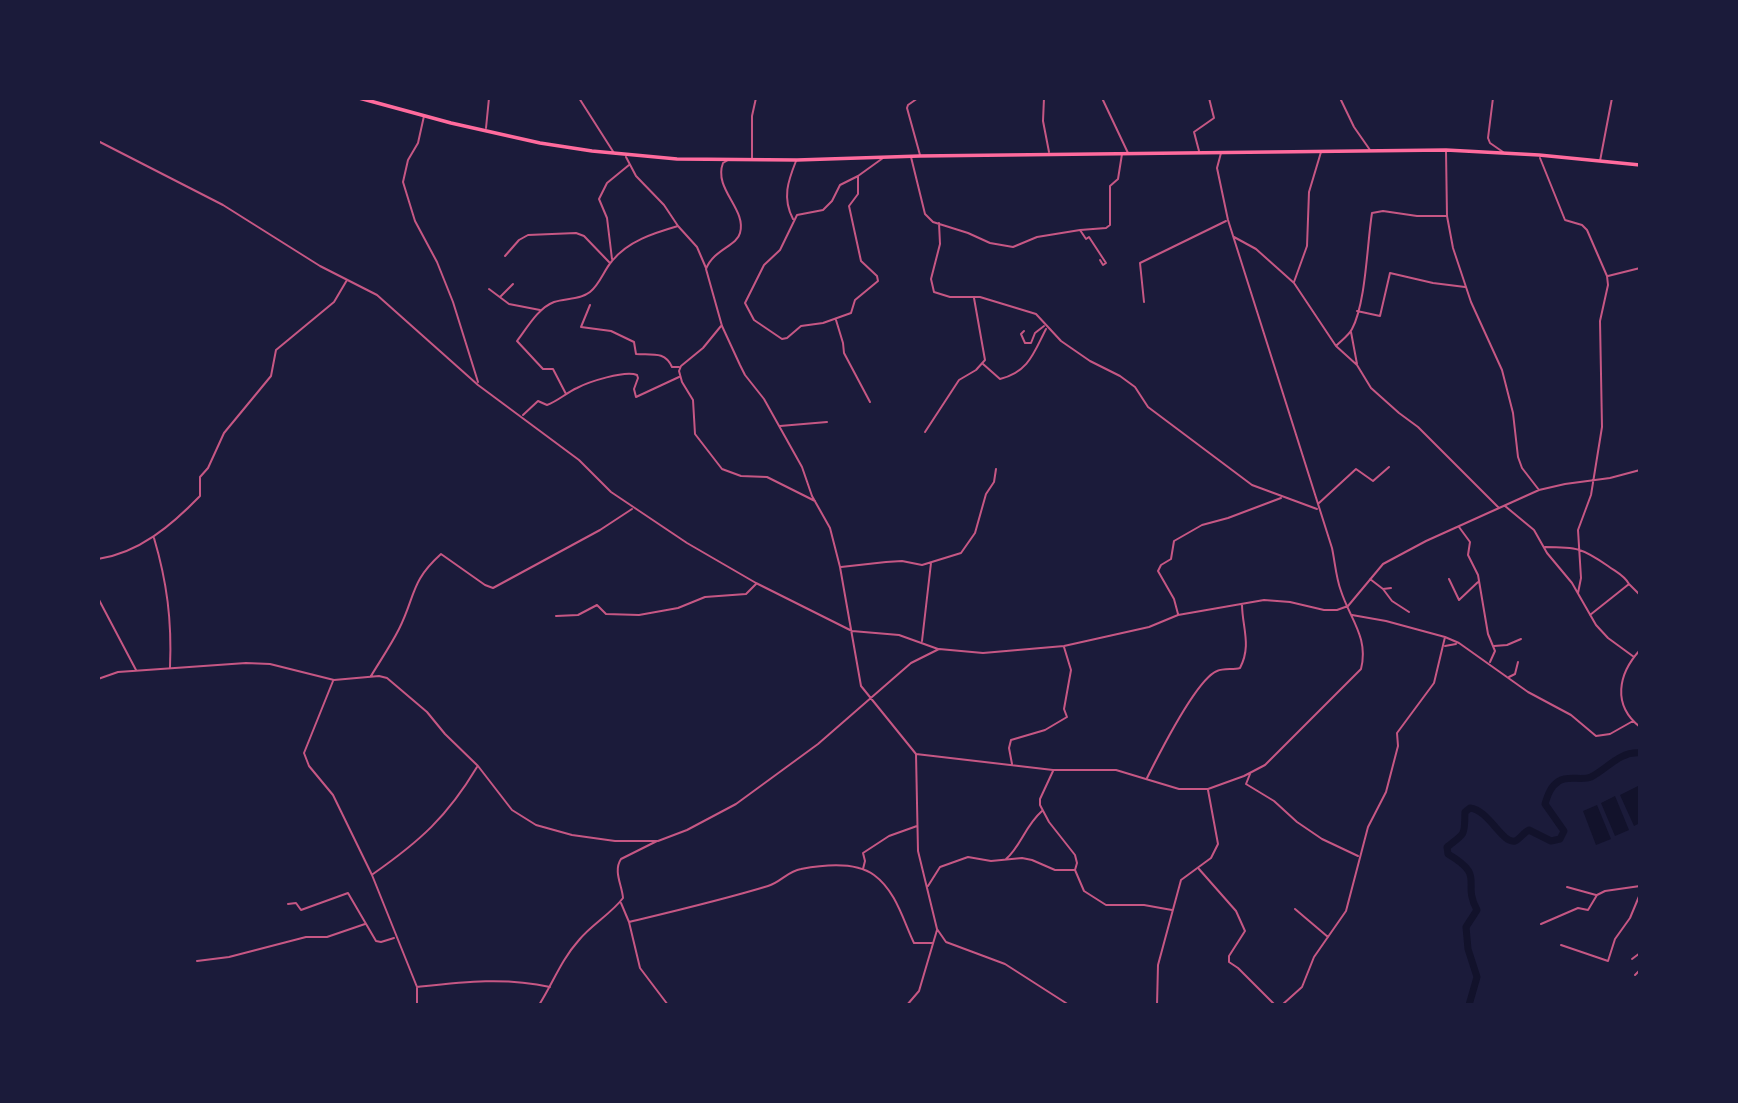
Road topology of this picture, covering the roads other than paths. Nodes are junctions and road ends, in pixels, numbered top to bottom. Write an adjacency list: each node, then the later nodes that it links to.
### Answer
1 (359, 98): 13 (main road)
2 (489, 98): 15 (street)
3 (579, 98): 22 (street)
4 (756, 98): 33 (street)
5 (918, 98): 30 (street)
6 (1044, 98): 26 (street)
7 (1102, 98): 24 (street)
8 (1209, 98): 20 (street)
9 (1346, 98): 12 (street)
10 (1493, 98): 25 (street)
11 (1612, 98): 35 (street)
12 (1340, 99): 17 (street)
13 (374, 100): 14 (main road)
14 (424, 115): 15 (main road); 73 (street)
15 (486, 131): 22 (main road)
16 (98, 141): 52 (street)
17 (1371, 150): 18 (main road); 19 (main road)
18 (1446, 150): 25 (main road); 39 (street)
19 (1322, 151): 21 (main road); 53 (street)
20 (1199, 152): 21 (main road); 24 (main road)
21 (1222, 152): 41 (street)
22 (614, 153): 27 (main road)
23 (1122, 153): 24 (main road); 26 (main road); 44 (street)
24 (1128, 153)
25 (1504, 153): 28 (main road)
26 (1049, 154): 30 (main road)
27 (625, 155): 32 (main road); 36 (street)
28 (1539, 155): 35 (main road); 51 (street)
29 (911, 156): 30 (main road); 31 (main road); 42 (street)
30 (920, 156)
31 (884, 158): 34 (main road); 38 (street)
32 (729, 160): 33 (main road); 49 (street)
33 (752, 160): 34 (main road)
34 (797, 160): 40 (street)
35 (1600, 162): 37 (main road)
36 (629, 165): 43 (street); 48 (street)
37 (1640, 165)
38 (858, 176): 40 (street); 63 (street)
39 (1447, 216): 55 (street); 62 (street)
40 (794, 220): 63 (street)
41 (1228, 220): 45 (street); 59 (street)
42 (939, 223): 44 (street); 57 (street)
43 (678, 226): 48 (street); 49 (street)
44 (1080, 230): 47 (street)
45 (1233, 237): 53 (street); 87 (street)
46 (505, 256): 48 (street)
47 (1100, 260)
48 (611, 261): 61 (street)
49 (706, 268): 64 (street)
50 (1640, 268): 51 (street)
51 (1606, 276): 83 (street)
52 (348, 279): 73 (street); 93 (street)
53 (1294, 283): 68 (street)
54 (513, 284): 58 (street)
55 (1466, 287): 62 (street); 84 (street)
56 (489, 289): 58 (street)
57 (974, 296): 65 (street); 69 (street)
58 (499, 298): 61 (street)
59 (1144, 302)
60 (590, 305): 71 (street)
61 (541, 310): 74 (street)
62 (1357, 311): 67 (street)
63 (835, 320): 75 (street)
64 (722, 326): 71 (street); 78 (street)
65 (1046, 327): 66 (street); 69 (street); 85 (street)
66 (1024, 331)
67 (1351, 331): 68 (street); 70 (street)
68 (1336, 346): 70 (street)
69 (983, 364): 79 (street)
70 (1357, 365): 89 (street)
71 (680, 367): 72 (street)
72 (680, 377): 74 (street); 86 (street)
73 (478, 385): 76 (street)
74 (566, 394): 76 (street)
75 (870, 402)
76 (522, 416): 90 (street)
77 (827, 422): 78 (street)
78 (779, 426): 86 (street)
79 (925, 432)
80 (1389, 467): 87 (street)
81 (996, 469): 97 (street)
82 (1640, 470): 83 (street)
83 (1593, 481): 84 (street); 95 (street)
84 (1539, 490): 88 (street)
85 (1282, 498): 91 (street); 112 (street)
86 (815, 501): 98 (street)
87 (1317, 504): 91 (street)
88 (1505, 505): 89 (street); 94 (street)
89 (1499, 508): 92 (street)
90 (633, 509): 102 (street); 131 (street)
91 (1318, 509): 110 (street)
92 (1458, 527): 99 (street); 101 (street)
93 (153, 537): 96 (street); 129 (street)
94 (1545, 547): 95 (street); 106 (street)
95 (1578, 548): 103 (street); 106 (street)
96 (98, 559)
97 (931, 562): 98 (street); 119 (street)
98 (840, 567): 116 (street)
99 (1369, 578): 105 (street); 110 (street)
100 (1449, 579): 101 (street)
101 (1479, 581): 122 (street)
102 (757, 583): 115 (street); 116 (street)
103 (1629, 584): 107 (street); 114 (street)
104 (1391, 588): 105 (street)
105 (1383, 589): 111 (street)
106 (1578, 593): 114 (street)
107 (1640, 595)
108 (98, 598): 130 (street)
109 (1242, 603): 110 (street); 112 (street); 143 (street)
110 (1348, 606): 113 (street)
111 (1409, 611)
112 (1178, 615): 121 (street)
113 (1352, 615): 117 (street); 142 (street)
114 (1590, 615): 126 (street)
115 (556, 616)
116 (852, 631): 119 (street); 135 (street)
117 (1445, 637): 120 (street); 123 (street)
118 (1521, 639): 122 (street)
119 (922, 642): 124 (street)
120 (1459, 643): 123 (street); 128 (street)
121 (1064, 646): 124 (street); 139 (street)
122 (1493, 646): 128 (street)
123 (1444, 647): 148 (street)
124 (939, 649): 135 (street)
125 (1640, 650): 126 (street)
126 (1634, 657): 136 (street)
127 (1518, 662): 132 (street)
128 (1489, 663): 132 (street)
129 (170, 667): 130 (street); 134 (street)
130 (136, 670): 133 (street)
131 (371, 676): 134 (street); 140 (street)
132 (1508, 677): 136 (street)
133 (98, 679)
134 (334, 680): 153 (street)
135 (870, 699): 138 (street); 147 (street)
136 (1633, 721): 137 (street)
137 (1640, 727)
138 (916, 754): 139 (street); 146 (street)
139 (1012, 764): 141 (street)
140 (478, 766): 147 (street); 153 (street)
141 (1053, 770): 143 (street); 145 (street)
142 (1250, 774): 144 (street); 148 (street)
143 (1146, 779): 144 (street)
144 (1208, 789): 151 (street)
145 (1042, 810): 149 (street); 152 (street)
146 (918, 825): 150 (street); 156 (street)
147 (657, 841): 159 (street)
148 (1359, 857): 168 (street)
149 (1004, 861): 152 (street); 156 (street)
150 (863, 869): 163 (street); 169 (street)
151 (1198, 869): 162 (street); 184 (street)
152 (1075, 870): 162 (street)
153 (372, 875): 167 (street)
154 (1640, 886): 158 (street)
155 (1567, 887): 158 (street)
156 (927, 888): 166 (street)
157 (1640, 894): 170 (street)
158 (1597, 895): 165 (street)
159 (621, 902): 163 (street); 177 (street)
160 (288, 904): 164 (street)
161 (1295, 909): 168 (street)
162 (1172, 910): 183 (street)
163 (629, 922): 180 (street)
164 (365, 923): 167 (street); 173 (street)
165 (1541, 924)
166 (937, 929): 169 (street); 182 (street)
167 (396, 938): 176 (street)
168 (1329, 938): 185 (street)
169 (932, 943): 181 (street)
170 (1561, 945)
171 (1640, 953): 172 (street)
172 (1632, 958)
173 (197, 961)
174 (1640, 970): 175 (street)
175 (1635, 975)
176 (417, 987): 177 (street); 178 (street)
177 (550, 987): 179 (street)
178 (417, 1005)
179 (539, 1005)
180 (668, 1005)
181 (908, 1005)
182 (1069, 1005)
183 (1157, 1005)
184 (1275, 1005)
185 (1282, 1005)

